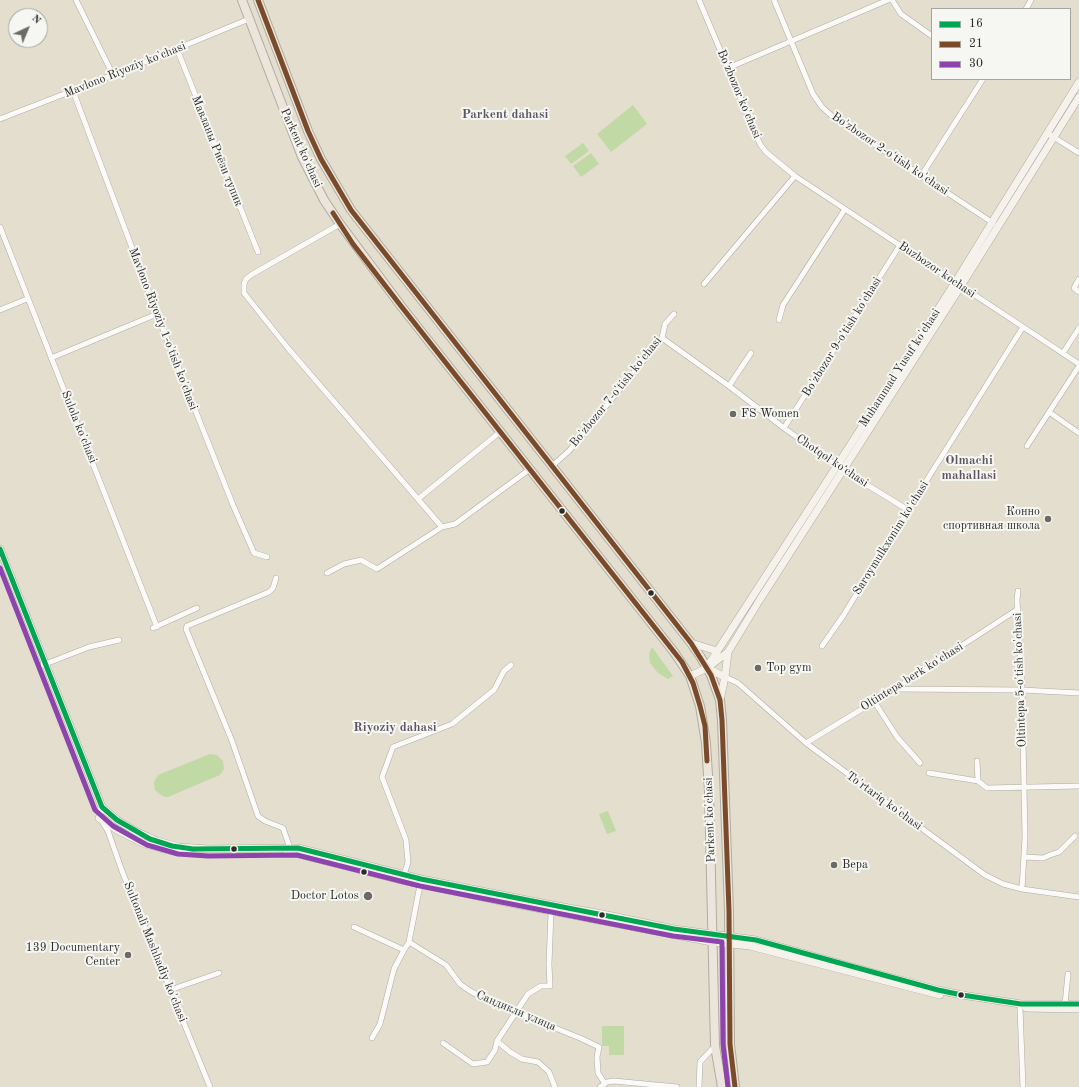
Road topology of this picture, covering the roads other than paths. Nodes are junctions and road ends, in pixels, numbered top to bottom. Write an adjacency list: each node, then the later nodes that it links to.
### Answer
1 (76, 0): 13 (street)
2 (242, 0): 8 (main road, Parkent ko'chasi)
3 (258, 0): 52 (main road, Parkent ko'chasi)
4 (700, 0): 12 (street, Bo'zbozor ko'chasi)
5 (774, 0): 10 (street, Bo'zbozor 2-o'tish ko'chasi)
6 (888, 0): 10 (street)
7 (892, 0): 9 (street)
8 (249, 19): 11 (street, Mavlono Riyoziy ko'chasi); 24 (main road, Parkent ko'chasi)
9 (931, 35)
10 (791, 41): 12 (street); 22 (street, Bo'zbozor 2-o'tish ko'chasi)
11 (177, 49): 13 (street, Mavlono Riyoziy ko'chasi); 28 (street, Мавланы Риёзи тупик)
12 (728, 68): 21 (street, Bo'zbozor ko'chasi)
13 (113, 75): 16 (street, Mavlono Riyoziy ko'chasi)
14 (981, 80): 22 (street)
15 (1079, 82): 19 (street, Muhammad Yusuf ko'chasi)
16 (73, 91): 18 (street, Mavlono Riyoziy ko'chasi); 35 (street, Mavlono Riyoziy 1-o'tish ko'chasi)
17 (1079, 97): 19 (street, Muhammad Yusuf ko'chasi)
18 (0, 119)
19 (1050, 135): 20 (street); 25 (street, Muhammad Yusuf ko'chasi)
20 (1079, 153)
21 (795, 176): 23 (street, Buzbozor kochasi); 30 (street)
22 (921, 176): 25 (street, Bo'zbozor 2-o'tish ko'chasi)
23 (845, 209): 27 (street, Buzbozor kochasi); 37 (street)
24 (340, 224): 48 (main road, Parkent ko'chasi); 55 (street)
25 (993, 224): 31 (street, Muhammad Yusuf ko'chasi)
26 (0, 227): 33 (street, Sulola ko'chasi)
27 (900, 245): 31 (street, Buzbozor kochasi); 47 (street, Bo'zbozor 9-o'tish ko'chasi)
28 (258, 252)
29 (1079, 279): 32 (street)
30 (704, 284)
31 (958, 284): 38 (street, Buzbozor kochasi); 51 (street, Muhammad Yusuf ko'chasi); 54 (street, Muhammad Yusuf ko'chasi)
32 (1079, 292)
33 (27, 299): 34 (street); 43 (street, Sulola ko'chasi)
34 (0, 310)
35 (157, 314): 43 (street); 59 (street, Mavlono Riyoziy 1-o'tish ko'chasi)
36 (674, 314): 40 (street, Bo'zbozor 7-o'tish ko'chasi)
37 (779, 320)
38 (1023, 327): 41 (street, Buzbozor kochasi); 56 (street, Saroymulkxonim ko'chasi)
39 (1079, 328): 41 (street)
40 (662, 338): 45 (street, Chotqol koʻchasi); 52 (street, Bo'zbozor 7-o'tish ko'chasi)
41 (1063, 353): 44 (street, Buzbozor kochasi)
42 (751, 354): 45 (street)
43 (51, 358): 64 (street, Sulola ko'chasi)
44 (1079, 365): 46 (street)
45 (729, 386): 47 (street, Chotqol koʻchasi)
46 (1049, 412): 49 (street); 50 (street)
47 (784, 428): 51 (street, Chotqol koʻchasi)
48 (500, 432): 53 (main road, Parkent ko'chasi); 55 (street)
49 (1079, 433)
50 (1027, 446)
51 (836, 465): 54 (street, Chotqol koʻchasi); 69 (street, Muhammad Yusuf ko'chasi)
52 (552, 466): 67 (main road, Parkent ko'chasi)
53 (530, 469): 57 (street); 74 (main road, Parkent ko'chasi)
54 (843, 470): 56 (street, Chotqol koʻchasi); 70 (street, Muhammad Yusuf ko'chasi)
55 (418, 498): 57 (street)
56 (908, 510): 68 (street, Saroymulkxonim ko'chasi)
57 (442, 527): 61 (street)
58 (0, 549): 71 (street, Sultonali Mashhadiy ko'chasi)
59 (267, 557)
60 (0, 561): 71 (street, Sultonali Mashhadiy ko'chasi)
61 (328, 573)
62 (276, 578): 91 (street)
63 (1018, 591): 65 (street, Oltintepa 5-o'tish ko'chasi)
64 (197, 608)
65 (1018, 609): 76 (street, Oltintepa berk ko'chasi); 77 (street, Oltintepa 5-o'tish ko'chasi)
66 (119, 640): 71 (street)
67 (691, 642): 69 (street); 73 (main road, Parkent ko'chasi)
68 (822, 646)
69 (717, 651): 73 (street, Muhammad Yusuf ko'chasi)
70 (728, 652): 73 (street, Muhammad Yusuf ko'chasi); 75 (street, Muhammad Yusuf ko'chasi)
71 (44, 664): 88 (street, Sultonali Mashhadiy ko'chasi); 89 (street, Sultonali Mashhadiy ko'chasi)
72 (510, 665): 96 (street)
73 (707, 668): 74 (street, Muhammad Yusuf ko'chasi); 75 (street, To'rtariq ko'chasi); 79 (main road, Parkent ko'chasi)
74 (690, 676): 103 (main road, Parkent ko'chasi)
75 (725, 677): 79 (street, Muhammad Yusuf ko'chasi); 81 (street, To'rtariq ko'chasi)
76 (895, 689): 77 (street); 80 (street, Oltintepa berk ko'chasi)
77 (1022, 690): 78 (street); 86 (street, Oltintepa 5-o'tish ko'chasi)
78 (1079, 693)
79 (720, 700): 104 (main road, Parkent ko'chasi)
80 (874, 701): 81 (street, Oltintepa berk ko'chasi); 83 (street)
81 (806, 743): 98 (street, To'rtariq ko'chasi)
82 (977, 761): 85 (street)
83 (920, 763)
84 (929, 773): 85 (street)
85 (978, 781): 86 (street)
86 (1023, 786): 87 (street); 95 (street, Oltintepa 5-o'tish ko'chasi)
87 (1079, 786)
88 (102, 807): 89 (street); 92 (street)
89 (99, 818): 94 (street); 110 (street, Sultonali Mashhadiy ko'chasi)
90 (1075, 836): 95 (street)
91 (290, 848): 92 (street); 93 (street); 96 (street)
92 (259, 849): 94 (street)
93 (283, 851): 94 (street); 96 (street)
94 (252, 852)
95 (1024, 857): 98 (street, Oltintepa 5-o'tish ko'chasi)
96 (402, 878): 97 (street); 100 (street)
97 (420, 884): 100 (street); 105 (street)
98 (1022, 889): 99 (street, To'rtariq ko'chasi)
99 (1079, 897)
100 (551, 909): 101 (street); 115 (street)
101 (587, 915): 103 (street); 106 (street)
102 (354, 927): 107 (street)
103 (712, 933): 104 (street); 106 (main road, Parkent ko'chasi)
104 (729, 940): 106 (street); 113 (street); 128 (main road, Parkent ko'chasi)
105 (409, 942): 107 (street); 115 (street, Сандикли улица)
106 (712, 942): 119 (main road, Parkent ko'chasi)
107 (404, 950): 116 (street)
108 (219, 973): 110 (street)
109 (1068, 974): 111 (street)
110 (170, 990): 123 (street, Sultonali Mashhadiy ko'chasi)
111 (1065, 1004): 112 (street); 113 (street)
112 (1079, 1004)
113 (1020, 1006): 114 (street); 129 (street)
114 (1079, 1010)
115 (516, 1013): 117 (street); 121 (street, Сандикли улица)
116 (372, 1038)
117 (497, 1041): 118 (street); 124 (street)
118 (443, 1043)
119 (716, 1046): 126 (street); 127 (main road, Parkent ko'chasi)
120 (629, 1084): 121 (street, Сандикли улица); 122 (street, Сандикли улица)
121 (602, 1085)
122 (651, 1086): 125 (street, Сандикли улица)
123 (210, 1087)
124 (555, 1087)
125 (677, 1087)
126 (699, 1087)
127 (722, 1087)
128 (735, 1087)
129 (1023, 1087)

